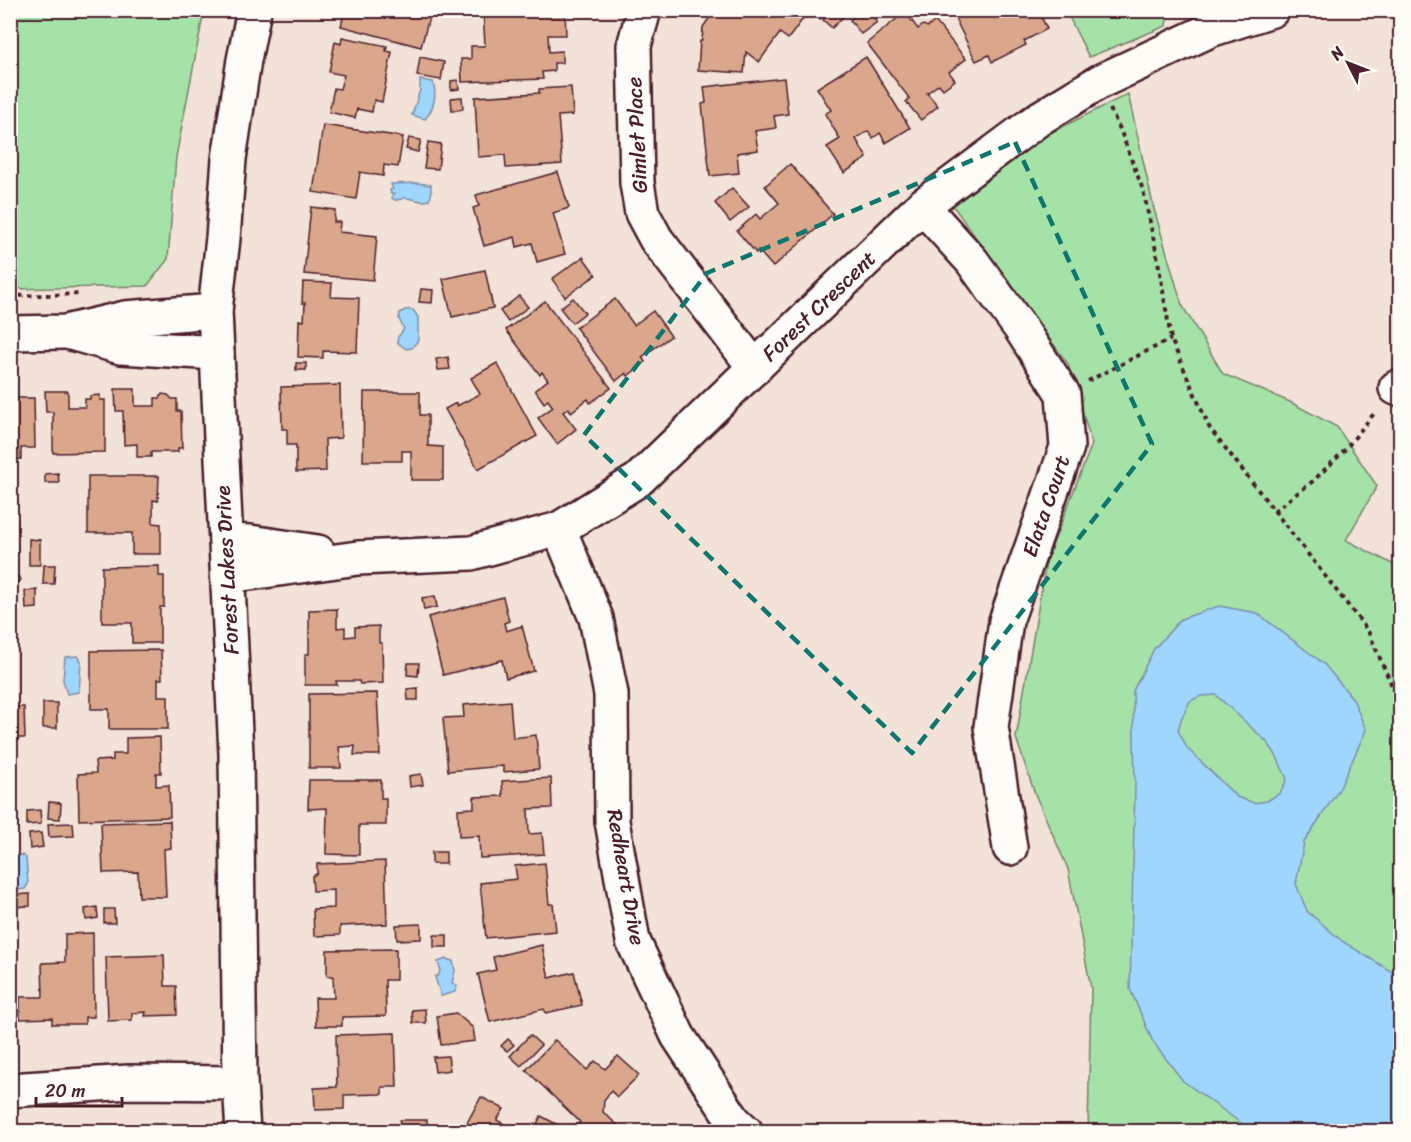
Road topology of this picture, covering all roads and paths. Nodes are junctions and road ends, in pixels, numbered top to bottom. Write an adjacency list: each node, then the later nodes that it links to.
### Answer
1 (254, 10): 7 (street, Forest Lakes Drive)
2 (644, 10): 12 (street, Gimlet Place)
3 (1272, 10): 4 (street, Forest Crescent)
4 (1207, 20): 6 (street, Forest Crescent)
5 (1109, 108): 10 (path)
6 (922, 206): 12 (street, Forest Crescent); 14 (street, Elata Court)
7 (215, 311): 8 (street); 11 (street, Forest Lakes Drive)
8 (65, 332): 9 (street); 11 (street)
9 (10, 333)
10 (1171, 339): 14 (path); 15 (path)
11 (217, 353): 17 (street, Forest Lakes Drive)
12 (755, 368): 16 (street, Forest Crescent)
13 (1398, 387): 15 (path)
14 (1063, 394): 22 (street, Elata Court)
15 (1274, 511): 20 (path)
16 (559, 529): 18 (street, Forest Crescent); 26 (street, Redheart Drive)
17 (226, 541): 18 (street, Forest Crescent); 19 (street, Forest Lakes Drive)
18 (358, 558): 19 (street, Forest Crescent)
19 (228, 576): 24 (street, Forest Lakes Drive)
20 (1401, 704)
21 (1401, 827): 23 (path)
22 (1010, 848)
23 (1401, 893)
24 (240, 1083): 25 (street); 27 (street, Forest Lakes Drive)
25 (10, 1090)
26 (734, 1128)
27 (243, 1131)

